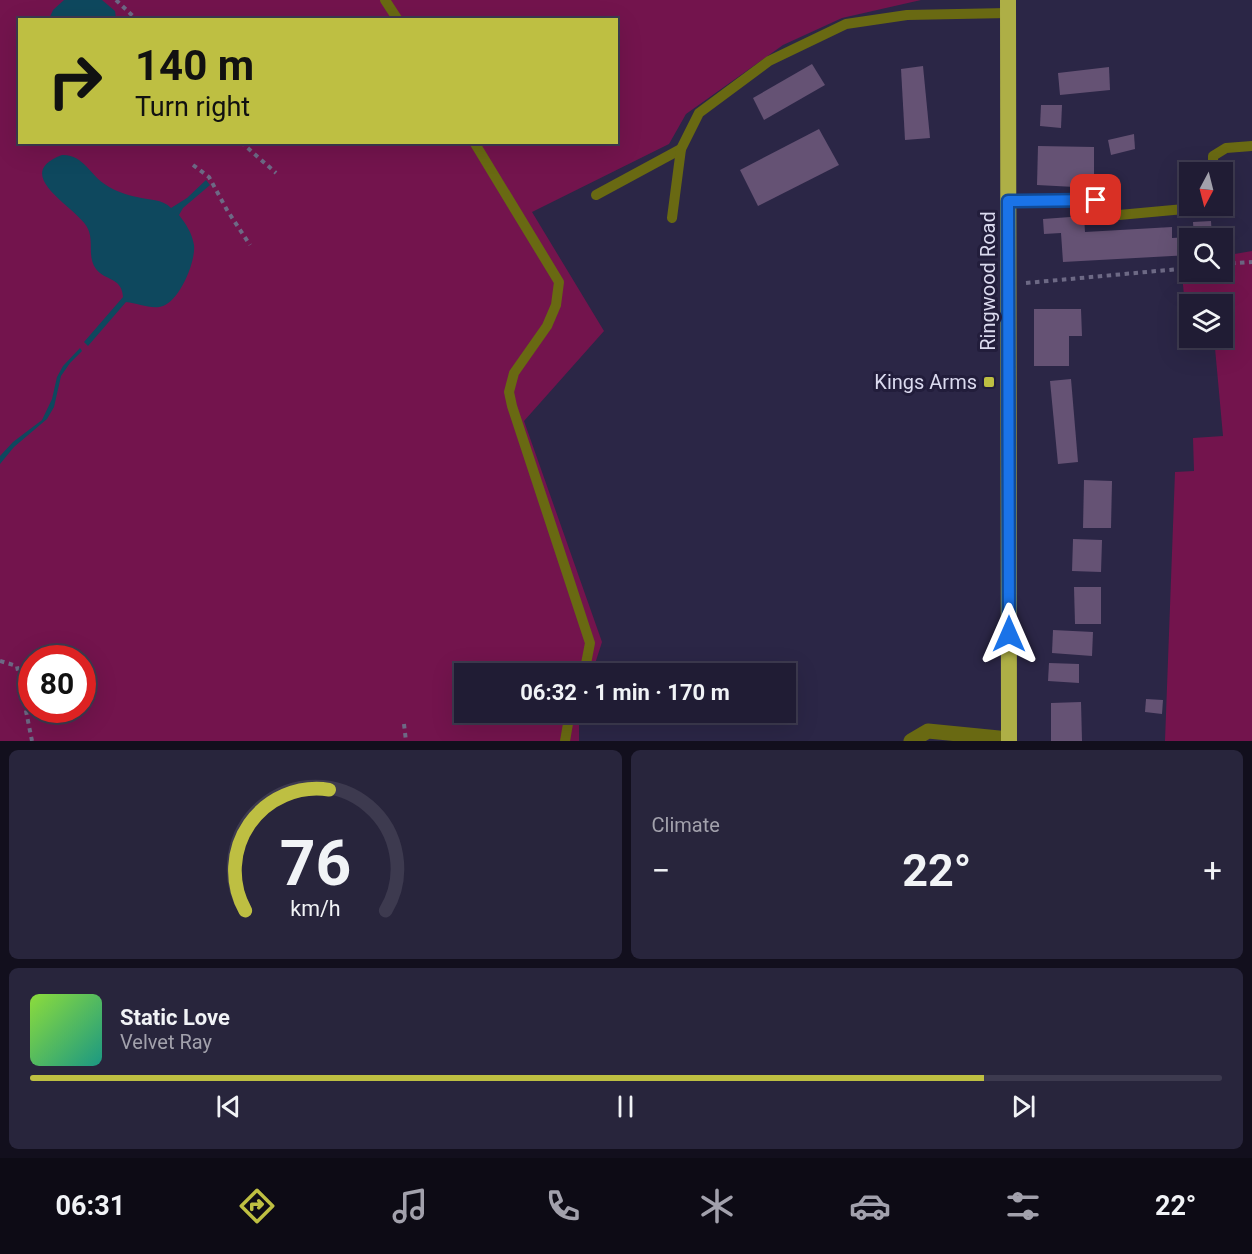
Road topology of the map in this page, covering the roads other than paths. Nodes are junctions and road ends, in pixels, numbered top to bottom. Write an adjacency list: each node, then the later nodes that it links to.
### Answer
1 (385, 0): 3 (lane)
2 (1008, 7): 6 (lane); 9 (highway, Ringwood Road)
3 (397, 18)
4 (475, 144): 12 (lane)
5 (1252, 146): 7 (lane)
6 (681, 148): 8 (lane); 11 (lane)
7 (1213, 162)
8 (596, 195)
9 (1008, 201): 10 (lane); 14 (highway, Ringwood Road)
10 (1179, 209)
11 (672, 218)
12 (586, 663)
13 (568, 723): 15 (lane)
14 (1009, 740): 16 (street)
15 (566, 741)
16 (911, 741)

